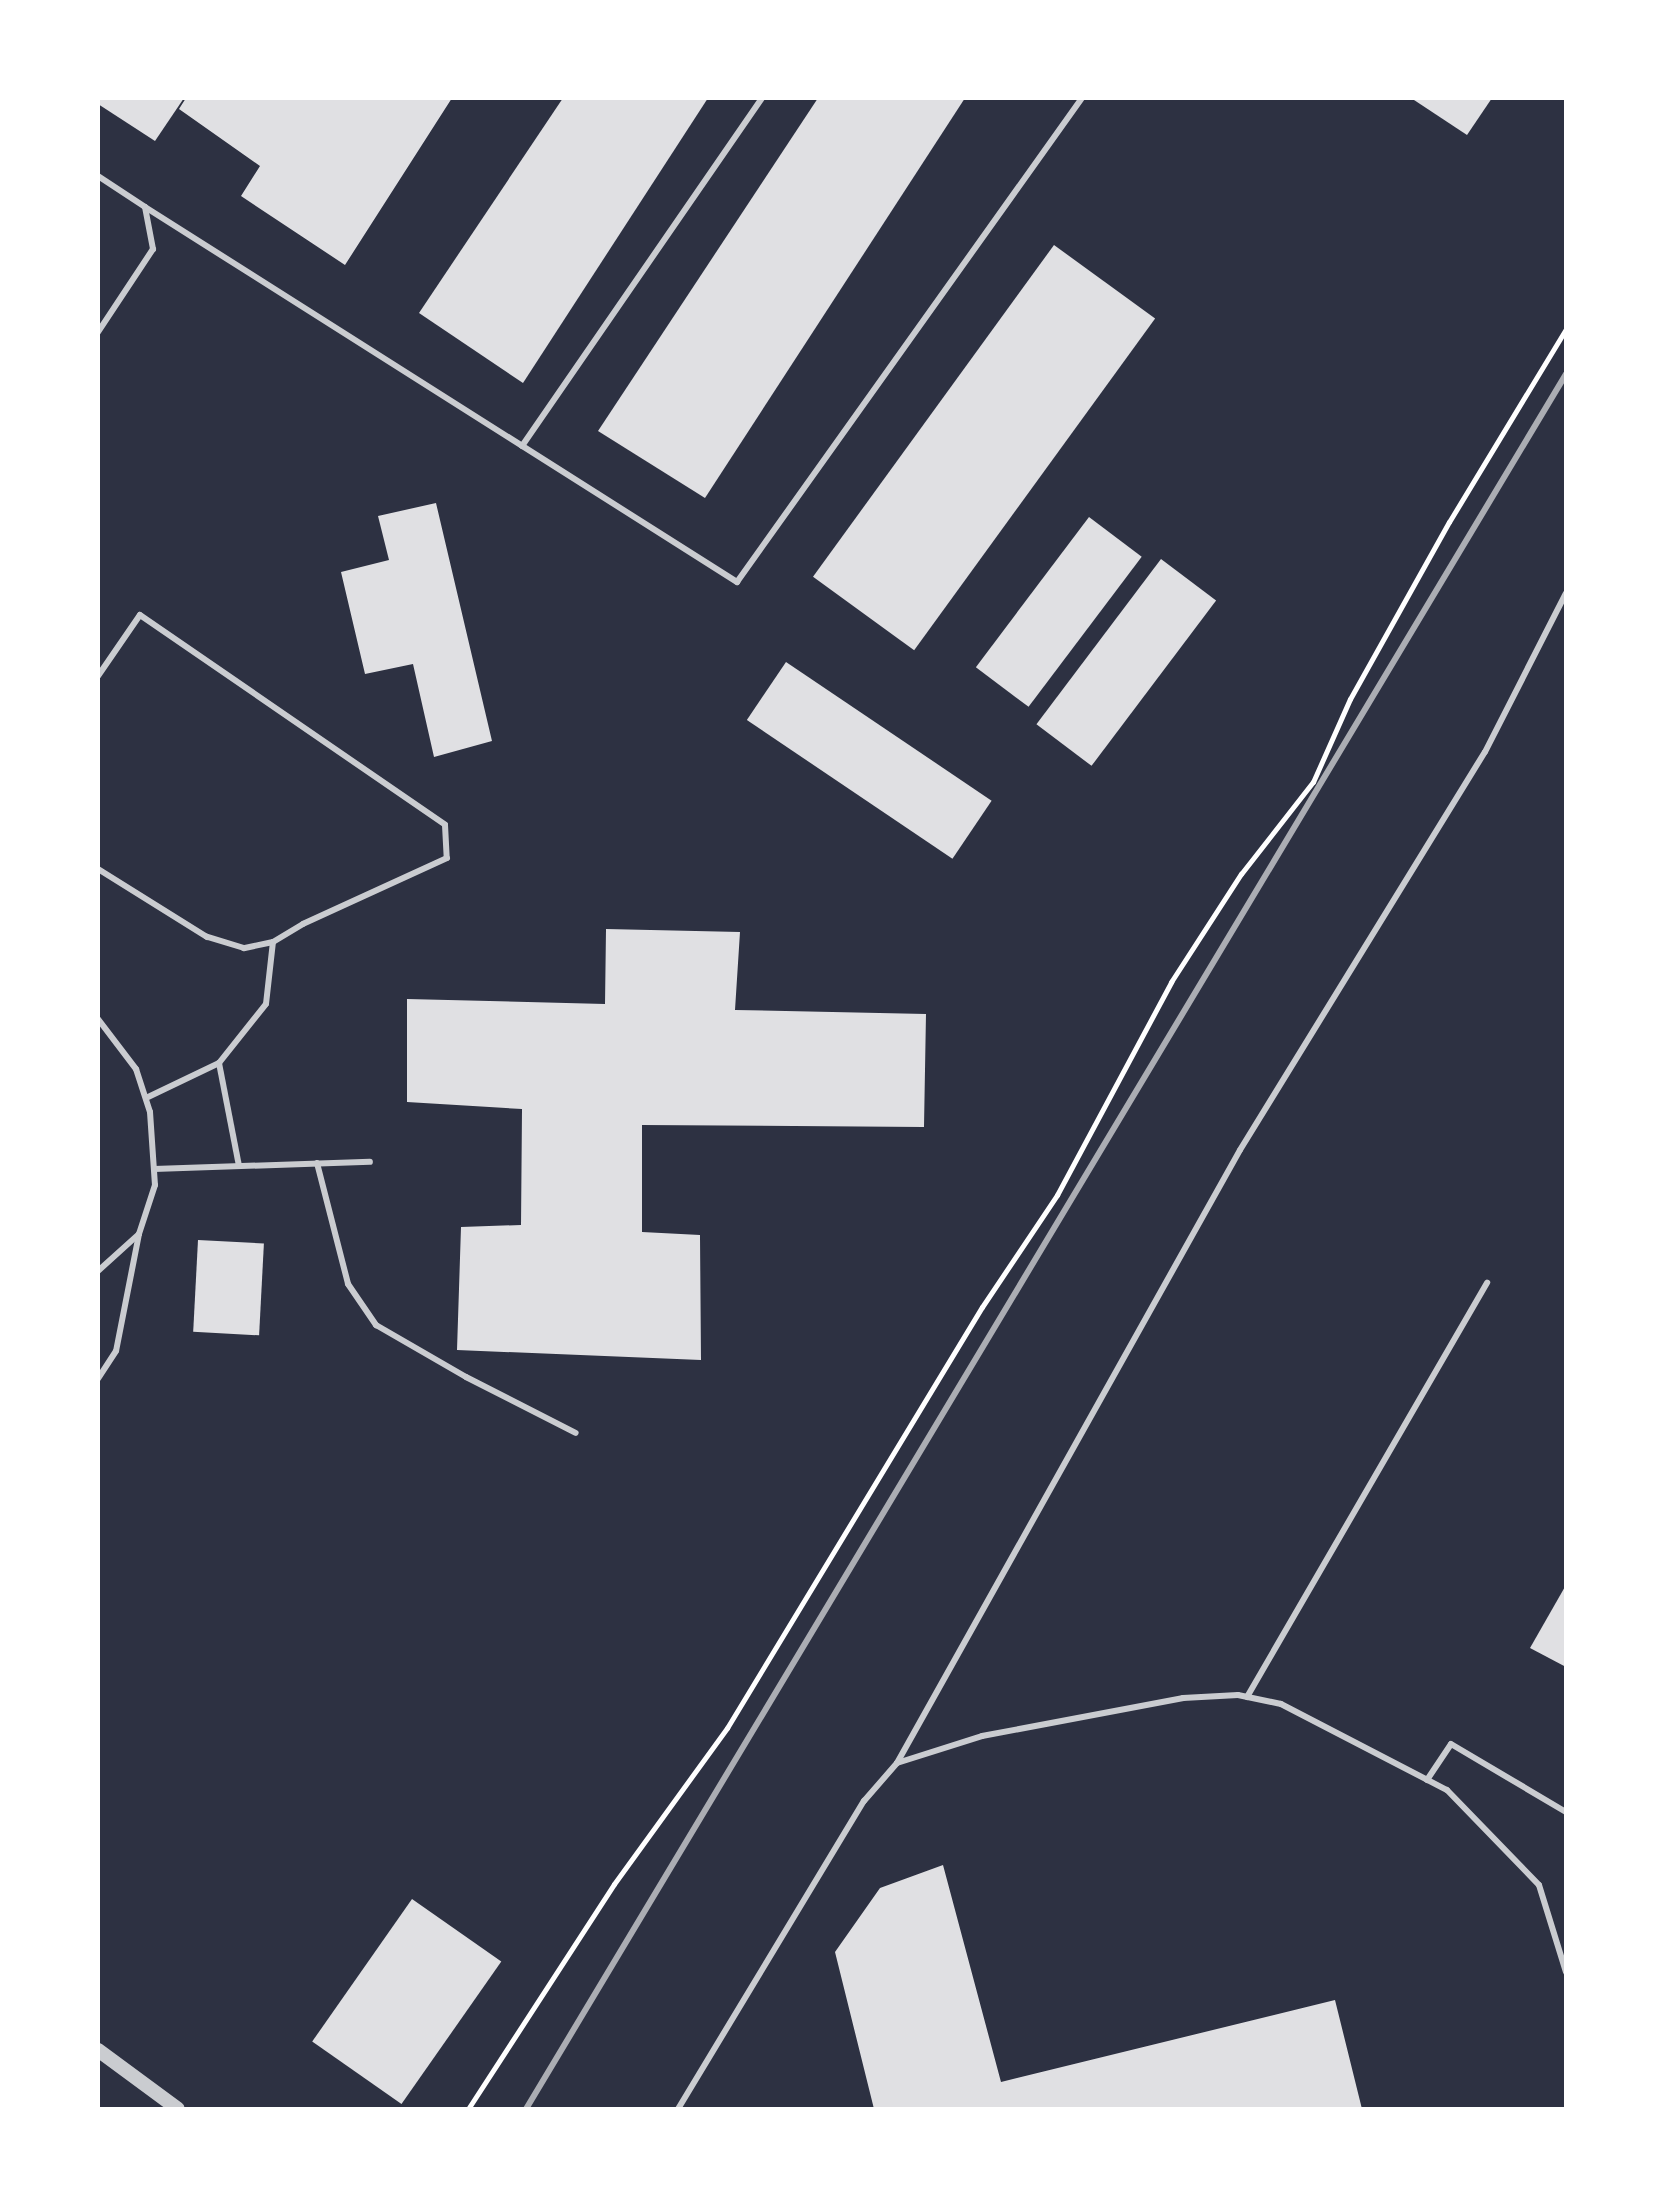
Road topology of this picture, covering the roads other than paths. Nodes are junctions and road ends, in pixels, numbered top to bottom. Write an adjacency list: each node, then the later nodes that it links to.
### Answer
1 (762, 98): 6 (lane)
2 (1082, 98): 6 (lane)
3 (98, 176): 4 (lane)
4 (145, 207): 5 (lane); 6 (lane)
5 (98, 332)
6 (522, 446)
7 (1566, 593): 24 (lane)
8 (98, 676): 10 (lane)
9 (98, 869): 10 (lane)
10 (273, 942): 12 (lane)
11 (98, 1019): 13 (lane)
12 (219, 1063): 13 (lane); 16 (lane)
13 (146, 1098): 17 (lane)
14 (370, 1162): 15 (lane)
15 (317, 1163): 16 (lane); 22 (lane)
16 (239, 1166): 17 (lane)
17 (154, 1169): 18 (lane)
18 (139, 1234): 19 (lane); 21 (lane)
19 (98, 1271)
20 (1487, 1283): 23 (lane)
21 (98, 1379)
22 (576, 1433)
23 (1247, 1697): 24 (lane); 25 (lane)
24 (897, 1763): 30 (lane)
25 (1427, 1780): 26 (lane); 27 (lane)
26 (1566, 1812)
27 (1566, 1972)
28 (98, 2050): 29 (street)
29 (178, 2109)
30 (678, 2109)

